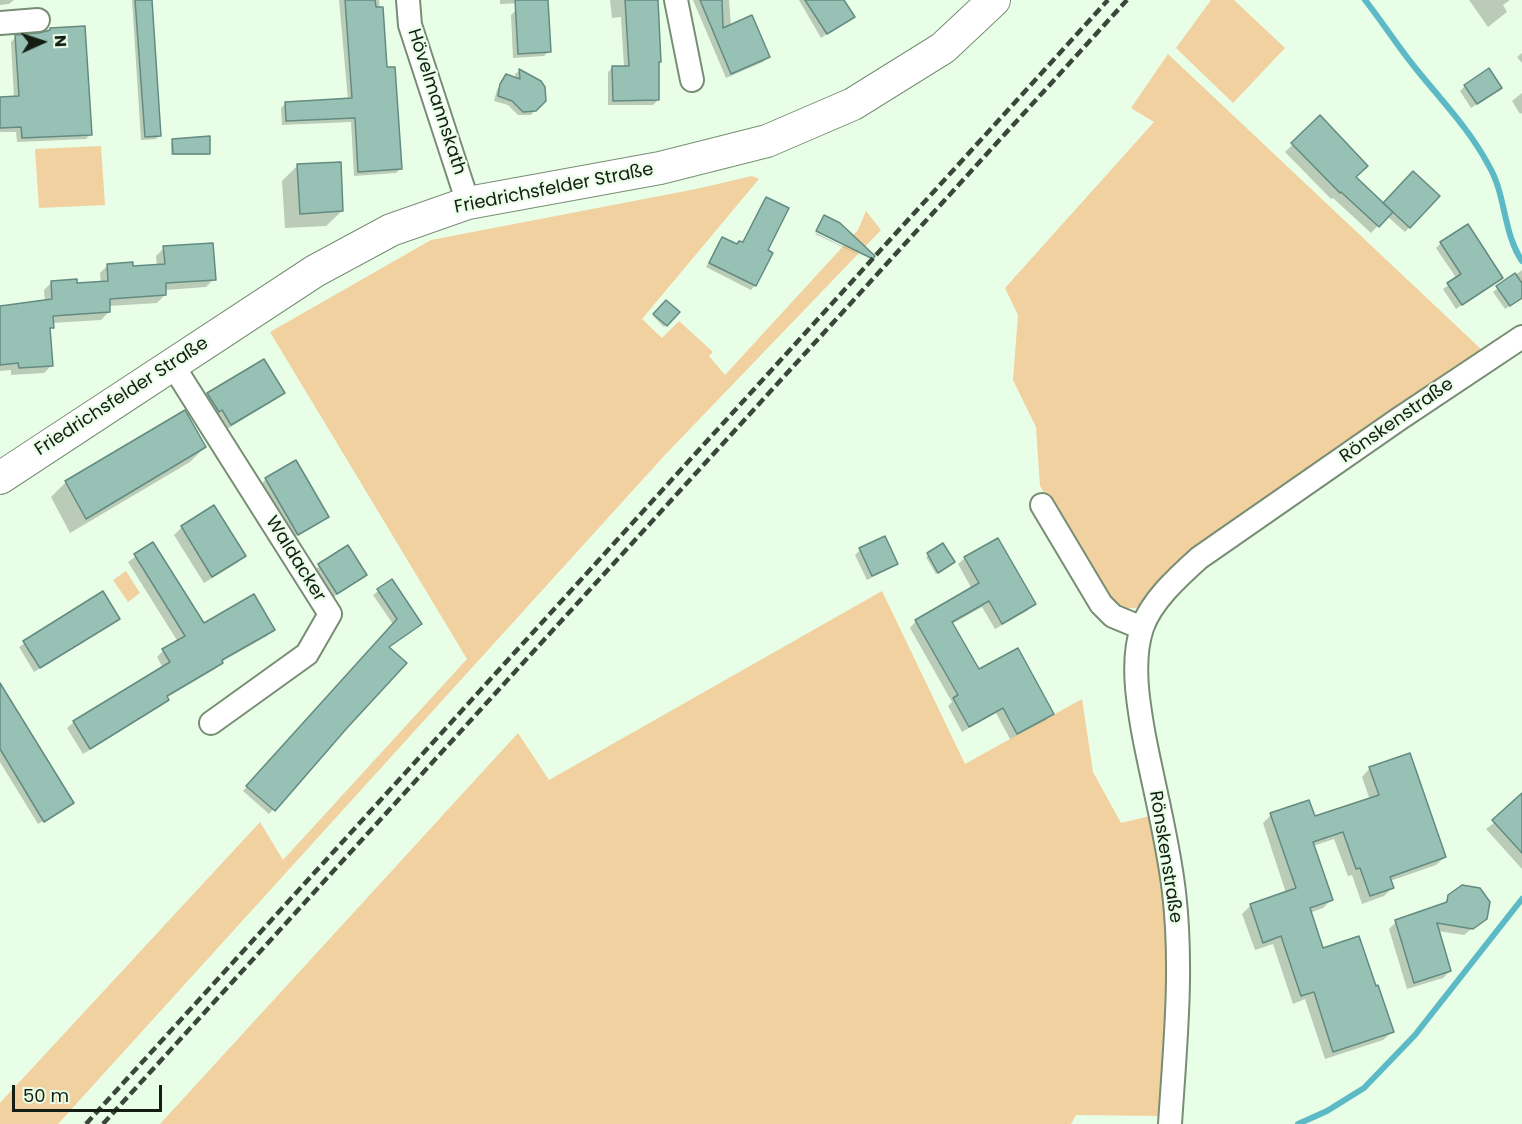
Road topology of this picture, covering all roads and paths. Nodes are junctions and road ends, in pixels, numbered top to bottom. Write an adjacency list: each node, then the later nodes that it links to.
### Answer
1 (408, 0): 7 (street, Hövelmannskath)
2 (676, 0): 6 (street)
3 (994, 0): 7 (main road, Friedrichsfelder Straße)
4 (38, 20): 5 (street)
5 (0, 23)
6 (692, 81)
7 (468, 203): 9 (main road, Friedrichsfelder Straße)
8 (1522, 337): 12 (street, Rönskenstraße)
9 (172, 364): 10 (main road, Friedrichsfelder Straße); 13 (street, Waldacker)
10 (0, 477)
11 (1042, 505): 12 (street)
12 (1142, 628): 14 (street, Rönskenstraße)
13 (211, 723)
14 (1170, 1124)

